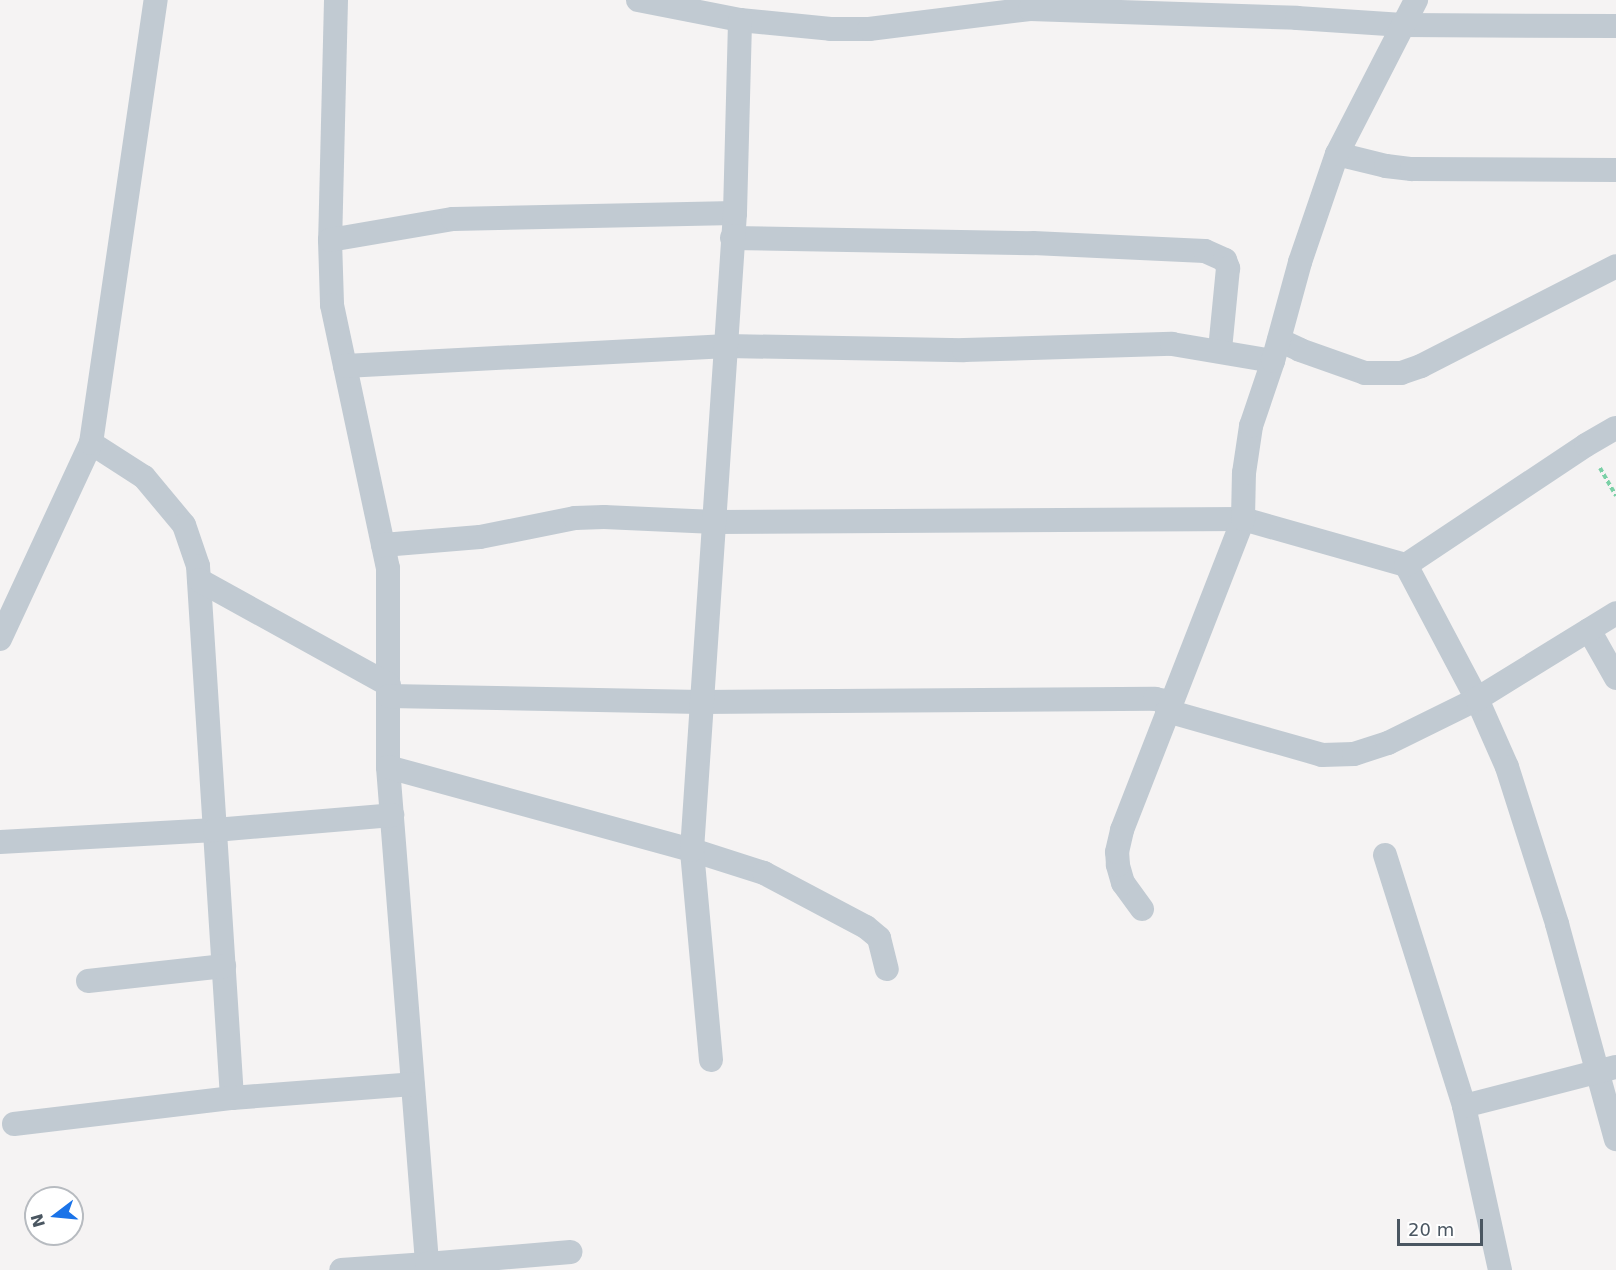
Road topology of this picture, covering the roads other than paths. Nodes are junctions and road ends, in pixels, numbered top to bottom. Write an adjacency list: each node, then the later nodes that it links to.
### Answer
1 (156, 0): 20 (street)
2 (336, 0): 13 (street)
3 (638, 0): 6 (street)
4 (1416, 0): 7 (street)
5 (1082, 5): 6 (street); 7 (street)
6 (740, 20): 11 (street)
7 (1403, 25): 8 (street); 9 (street)
8 (1616, 26)
9 (1337, 154): 10 (street); 17 (street)
10 (1616, 170)
11 (735, 213): 12 (street); 13 (street)
12 (732, 238): 15 (street); 16 (street)
13 (330, 240): 18 (street)
14 (1616, 266): 17 (street)
15 (727, 346): 16 (street); 18 (street); 22 (street)
16 (1220, 350): 17 (street)
17 (1276, 350): 21 (street)
18 (345, 366): 23 (street)
19 (1616, 428): 24 (street)
20 (91, 443): 25 (street); 28 (street)
21 (1243, 519): 22 (street); 24 (street); 33 (street)
22 (715, 522): 23 (street); 32 (street)
23 (383, 544): 30 (street)
24 (1407, 566): 31 (street)
25 (199, 580): 30 (street); 36 (street)
26 (1616, 613): 27 (street)
27 (1590, 630): 29 (street); 31 (street)
28 (0, 639)
29 (1616, 678)
30 (389, 691): 32 (street); 34 (street)
31 (1477, 699): 33 (street); 45 (street)
32 (701, 702): 33 (street); 38 (street)
33 (1169, 706): 40 (street)
34 (388, 767): 35 (street); 38 (street)
35 (392, 815): 36 (street); 46 (street)
36 (215, 830): 37 (street); 41 (street)
37 (0, 842)
38 (692, 850): 42 (street); 44 (street)
39 (1385, 855): 48 (street)
40 (1142, 909)
41 (224, 966): 43 (street); 47 (street)
42 (887, 969)
43 (88, 981)
44 (711, 1060)
45 (1607, 1069): 48 (street); 50 (street)
46 (412, 1084): 47 (street); 52 (street)
47 (232, 1098): 49 (street)
48 (1464, 1106): 54 (street)
49 (14, 1124)
50 (1616, 1139)
51 (571, 1252): 52 (street)
52 (438, 1266): 53 (street)
53 (341, 1270)
54 (1500, 1270)

